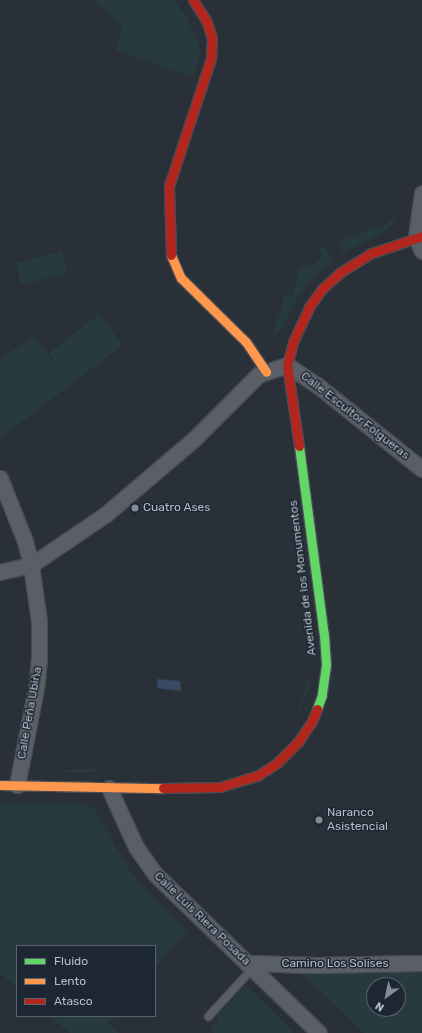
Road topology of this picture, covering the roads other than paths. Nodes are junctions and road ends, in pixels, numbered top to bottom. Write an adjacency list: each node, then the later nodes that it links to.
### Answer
1 (192, 0): 6 (street)
2 (422, 193): 3 (street)
3 (419, 236): 4 (street); 5 (street, Avenida de los Monumentos)
4 (422, 251)
5 (287, 365): 6 (street); 7 (street, Calle Escultor Folgueras); 13 (street, Avenida de los Monumentos)
6 (266, 372): 9 (street)
7 (422, 469)
8 (0, 478): 9 (street, Calle Peña Ubiña)
9 (31, 565): 10 (street); 12 (street, Calle Peña Ubiña)
10 (0, 572)
11 (0, 785): 12 (street, Avenida de los Monumentos)
12 (17, 785): 13 (street, Avenida de los Monumentos)
13 (109, 788): 15 (street, Calle Luis Riera Posada)
14 (422, 963): 15 (street, Camino Los Solises)
15 (250, 965): 16 (lane); 17 (street, Calle Luis Riera Posada)
16 (208, 1016)
17 (319, 1033)

